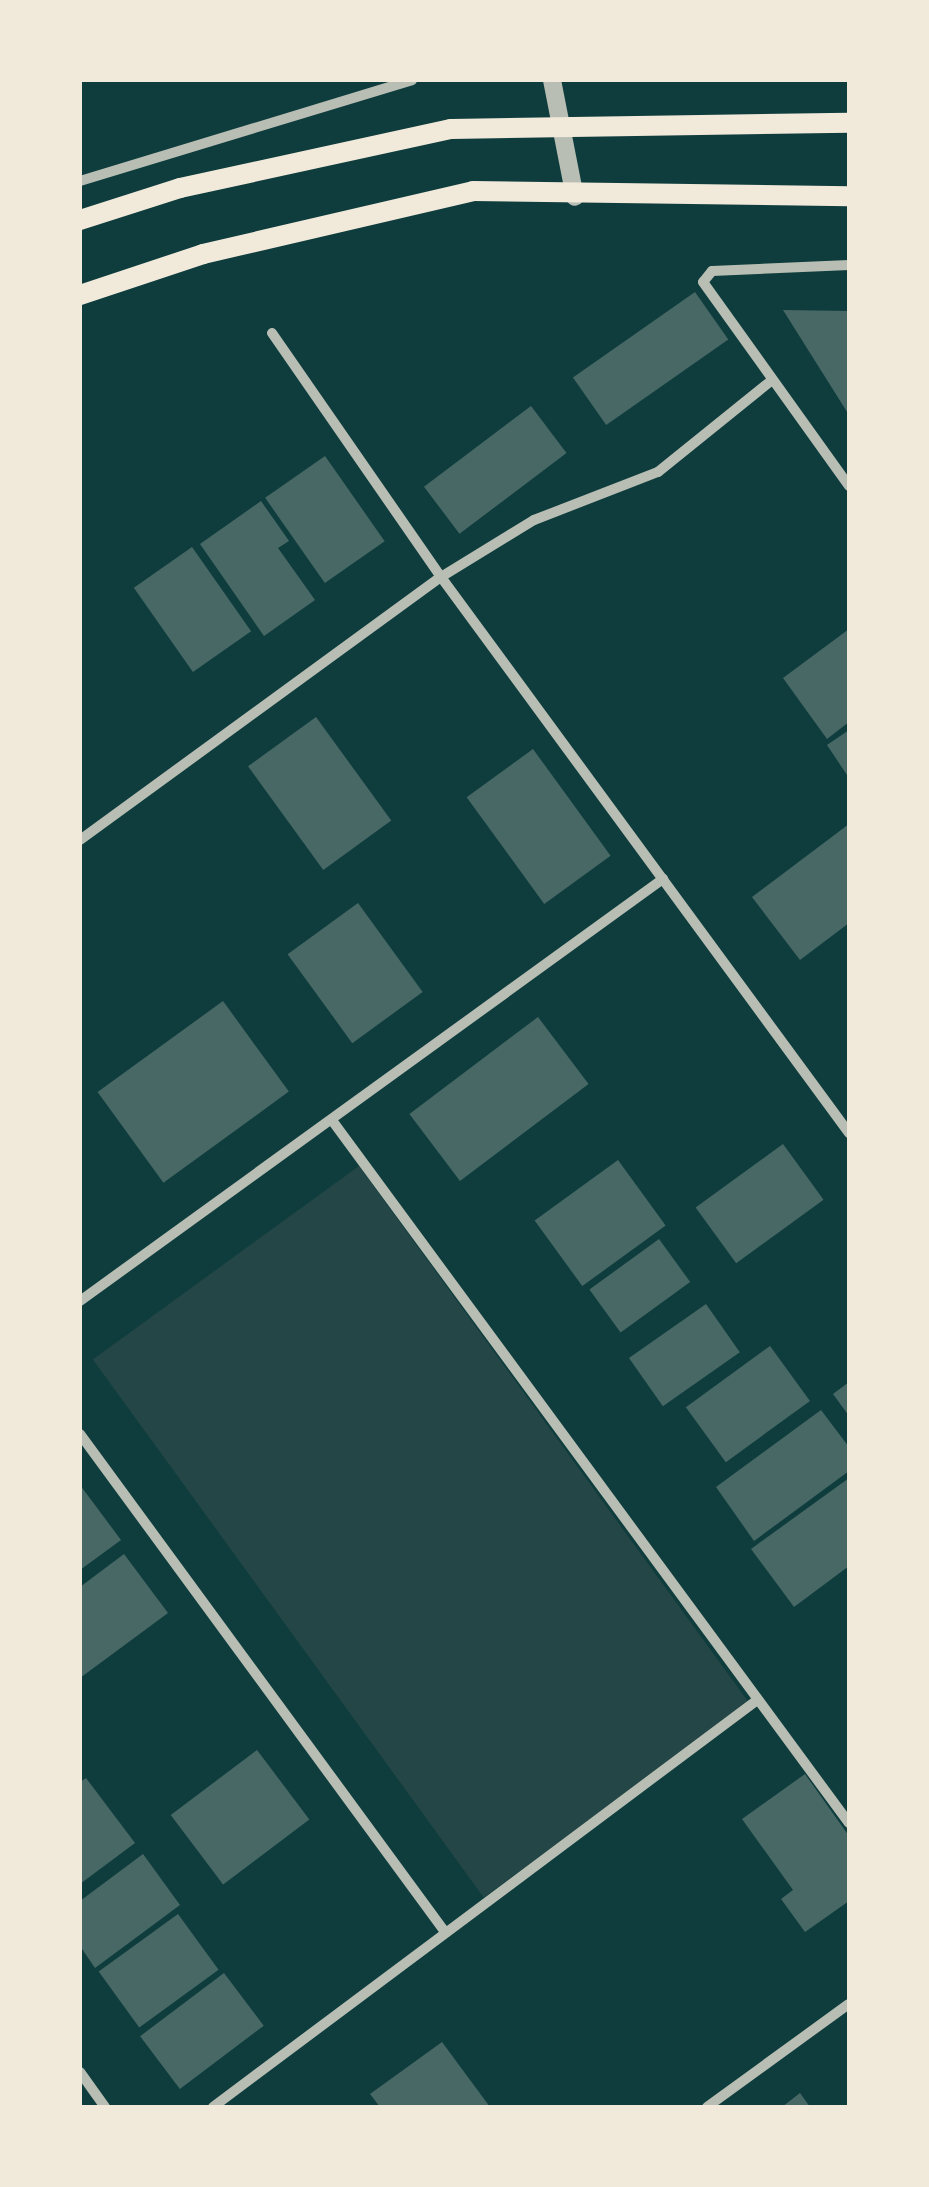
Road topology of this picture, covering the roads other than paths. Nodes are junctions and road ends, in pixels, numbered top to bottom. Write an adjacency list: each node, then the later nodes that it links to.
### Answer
1 (412, 80): 5 (street)
2 (552, 80): 4 (street)
3 (849, 123): 4 (main road)
4 (564, 127): 7 (street); 8 (main road)
5 (80, 181)
6 (849, 196): 7 (main road)
7 (575, 197): 10 (main road)
8 (80, 220)
9 (849, 265): 12 (street)
10 (80, 295)
11 (272, 333): 14 (street)
12 (772, 380): 13 (street); 14 (street)
13 (849, 486)
14 (441, 577): 15 (street); 16 (street)
15 (80, 840)
16 (663, 879): 17 (street); 18 (street)
17 (334, 1123): 19 (street); 21 (street)
18 (849, 1132)
19 (80, 1301)
20 (80, 1434): 23 (street)
21 (756, 1701): 22 (street); 23 (street)
22 (849, 1823)
23 (446, 1932): 27 (street)
24 (849, 2004): 28 (street)
25 (80, 2072): 26 (street)
26 (105, 2107)
27 (213, 2107)
28 (707, 2107)

